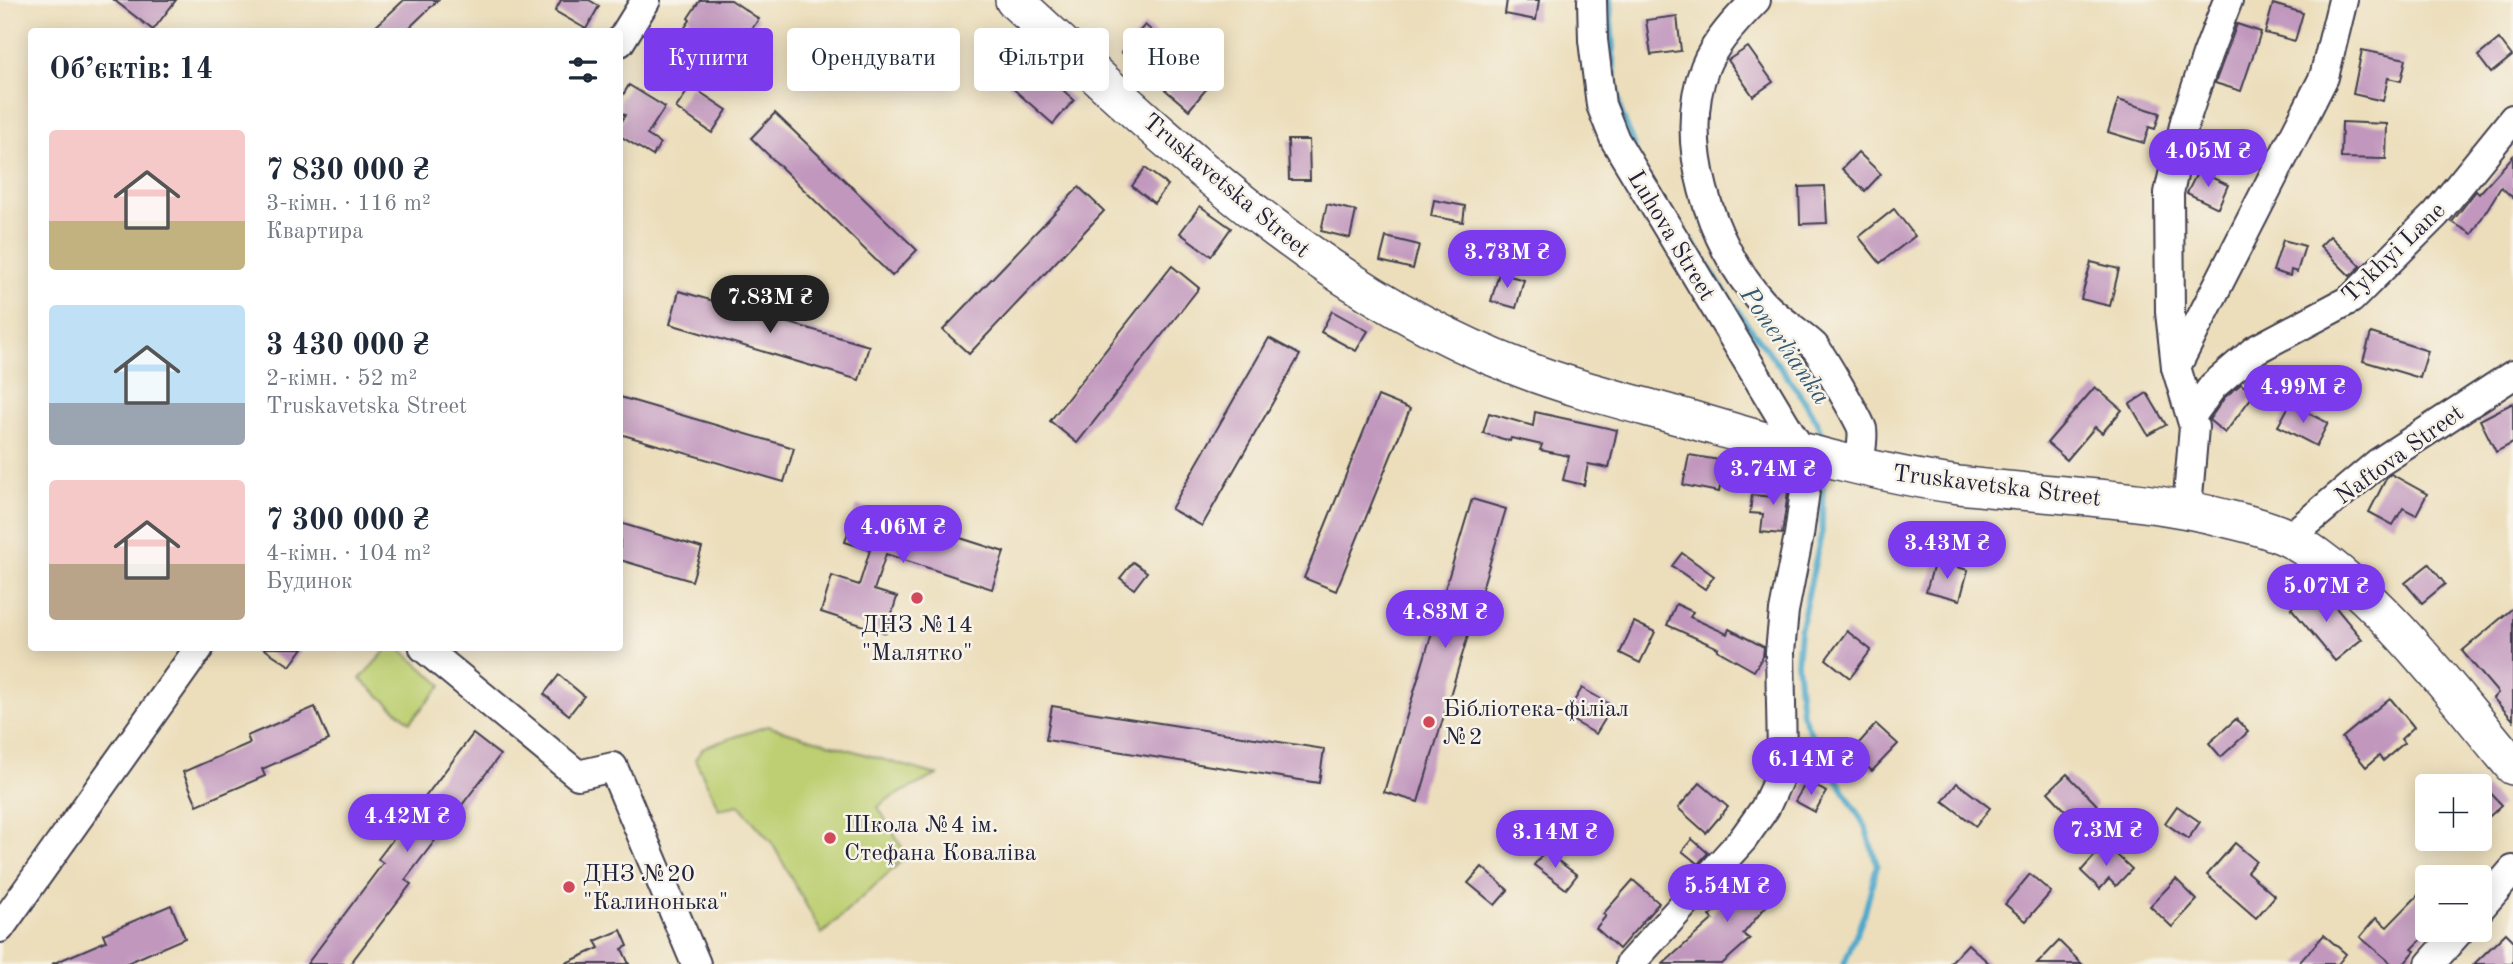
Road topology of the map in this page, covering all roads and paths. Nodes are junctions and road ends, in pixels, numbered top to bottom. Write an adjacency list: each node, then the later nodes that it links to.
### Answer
1 (646, 0): 7 (street)
2 (1014, 0): 12 (main road, Truskavetska Street)
3 (1592, 0): 12 (street, Luhova Street)
4 (1756, 0): 12 (street, Luhova Street)
5 (2228, 0): 9 (street)
6 (2343, 0): 9 (street)
7 (623, 38)
8 (2513, 119): 11 (street, Tykhyi Lane)
9 (2176, 367): 11 (street)
10 (2513, 375): 14 (street, Naftova Street)
11 (2192, 415): 13 (street)
12 (1825, 458): 13 (main road, Truskavetska Street); 23 (street)
13 (2187, 508): 14 (main road, Truskavetska Street)
14 (2289, 538): 17 (main road, Truskavetska Street)
15 (197, 651): 20 (street)
16 (428, 651): 22 (street)
17 (2513, 766)
18 (2513, 870): 19 (street)
19 (2492, 894)
20 (0, 928)
21 (2449, 942): 24 (street)
22 (696, 964)
23 (1630, 964)
24 (2430, 964)

